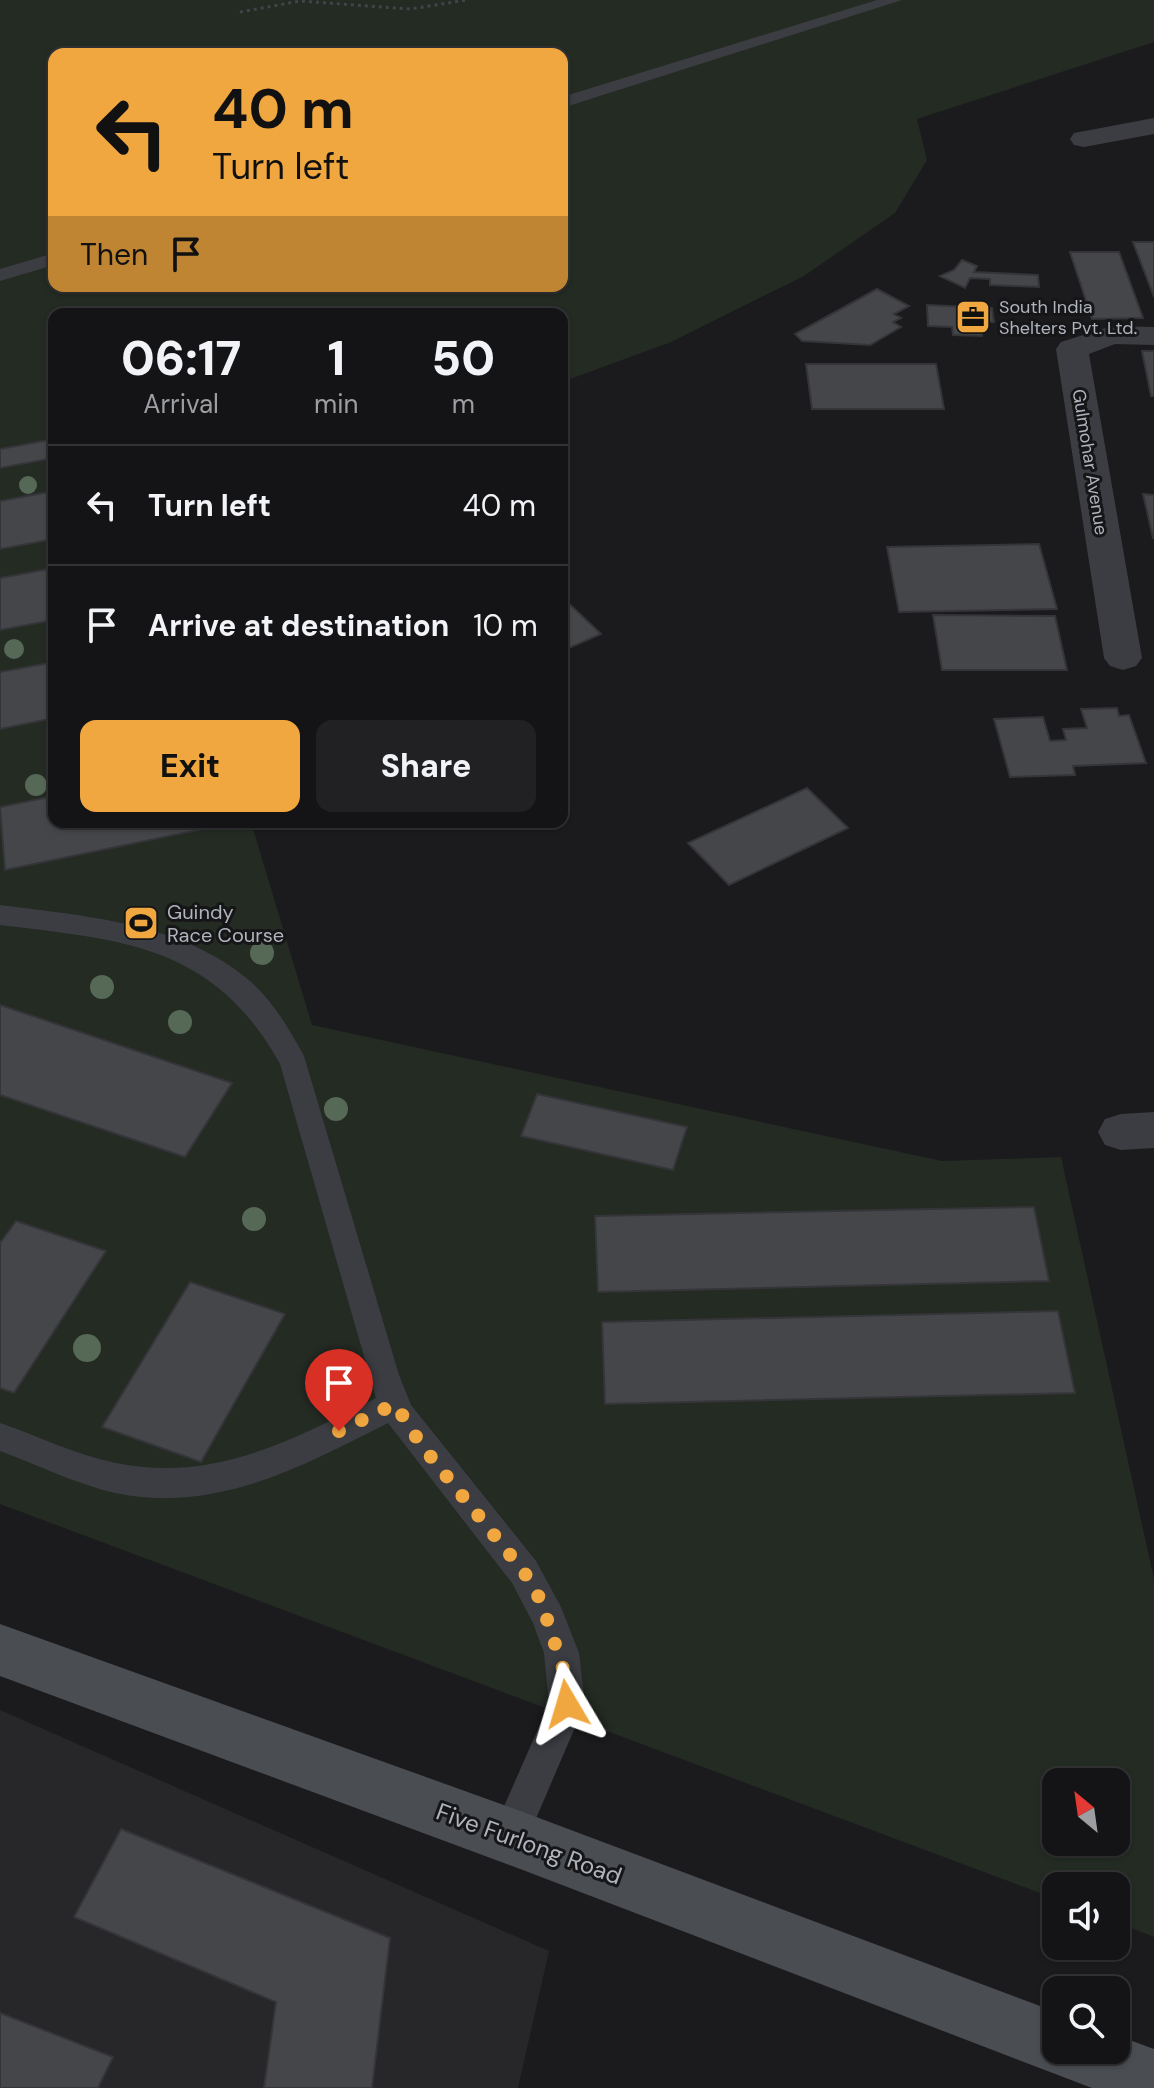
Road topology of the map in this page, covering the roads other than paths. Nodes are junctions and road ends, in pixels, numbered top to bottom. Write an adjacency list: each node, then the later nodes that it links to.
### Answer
1 (836, 0): 3 (lane)
2 (894, 0): 4 (lane)
3 (568, 86)
4 (568, 101)
5 (1154, 126): 6 (street)
6 (1084, 139)
7 (48, 244): 8 (lane)
8 (0, 258)
9 (48, 261): 10 (lane)
10 (0, 275)
11 (1154, 336): 12 (street, Gulmohar Avenue)
12 (1123, 658)
13 (0, 915): 14 (lane)
14 (395, 1404): 15 (lane); 17 (lane)
15 (0, 1437)
16 (0, 1650): 17 (main road, Five Furlong Road)
17 (510, 1836): 18 (main road, Five Furlong Road)
18 (1042, 2038)
19 (1111, 2064): 20 (main road)
20 (1154, 2080)

